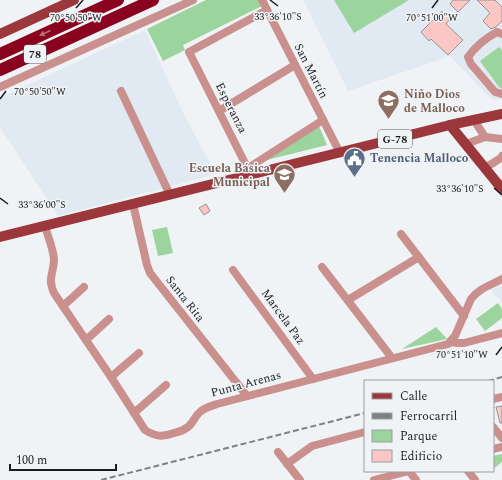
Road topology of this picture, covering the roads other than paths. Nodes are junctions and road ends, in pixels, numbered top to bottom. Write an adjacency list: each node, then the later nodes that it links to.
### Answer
1 (74, 0): 7 (main road)
2 (118, 0): 9 (highway, 78, one-way to 9)
3 (153, 0): 11 (highway, 78)
4 (193, 0): 12 (street)
5 (262, 0): 6 (street, San Martín)
6 (267, 10): 10 (street, San Martín); 15 (street, Esperanza)
7 (0, 34)
8 (502, 34): 14 (street)
9 (0, 54)
10 (295, 65): 15 (street); 17 (street, San Martín)
11 (0, 70)
12 (0, 87)
13 (121, 91): 28 (street)
14 (502, 94)
15 (219, 111): 26 (street, Esperanza)
16 (502, 114): 18 (main road, G-78)
17 (323, 120): 23 (street, San Martín); 26 (street)
18 (474, 120): 19 (main road, G-78); 20 (street)
19 (450, 125): 22 (main road); 23 (main road, G-78)
20 (485, 137): 21 (street); 22 (street)
21 (502, 139)
22 (466, 144): 25 (main road)
23 (340, 153): 26 (main road, G-78)
24 (502, 156): 25 (street)
25 (485, 168): 27 (main road)
26 (250, 171): 28 (main road, G-78)
27 (502, 188)
28 (170, 195): 29 (main road, G-78)
29 (133, 204): 30 (main road, G-78); 50 (street, Santa Rita)
30 (45, 226): 32 (main road, G-78); 39 (street, Punta Arenas)
31 (401, 234): 33 (street)
32 (0, 237)
33 (418, 257): 38 (street); 40 (street)
34 (322, 267): 38 (street)
35 (234, 270): 48 (street, Marcela Paz)
36 (502, 279): 40 (street)
37 (84, 287): 39 (street)
38 (348, 300): 46 (street)
39 (63, 306): 43 (street, Punta Arenas)
40 (464, 316): 44 (street)
41 (109, 319): 43 (street)
42 (502, 333): 44 (street, Punta Arenas)
43 (86, 340): 47 (street, Punta Arenas)
44 (450, 342): 46 (street, Punta Arenas)
45 (139, 353): 47 (street)
46 (392, 358): 48 (street, Punta Arenas)
47 (111, 377): 51 (street, Punta Arenas)
48 (313, 379): 50 (street, Punta Arenas)
49 (166, 385): 51 (street)
50 (247, 396): 51 (street, Punta Arenas)
51 (134, 413)
52 (494, 428): 54 (street)
53 (364, 432): 56 (street)
54 (502, 438)
55 (278, 452): 56 (street)
56 (287, 464): 60 (street)
57 (405, 472): 61 (street)
58 (410, 472): 62 (street)
59 (469, 472): 63 (street)
60 (300, 480)
61 (374, 480)
62 (416, 480)
63 (475, 480)

